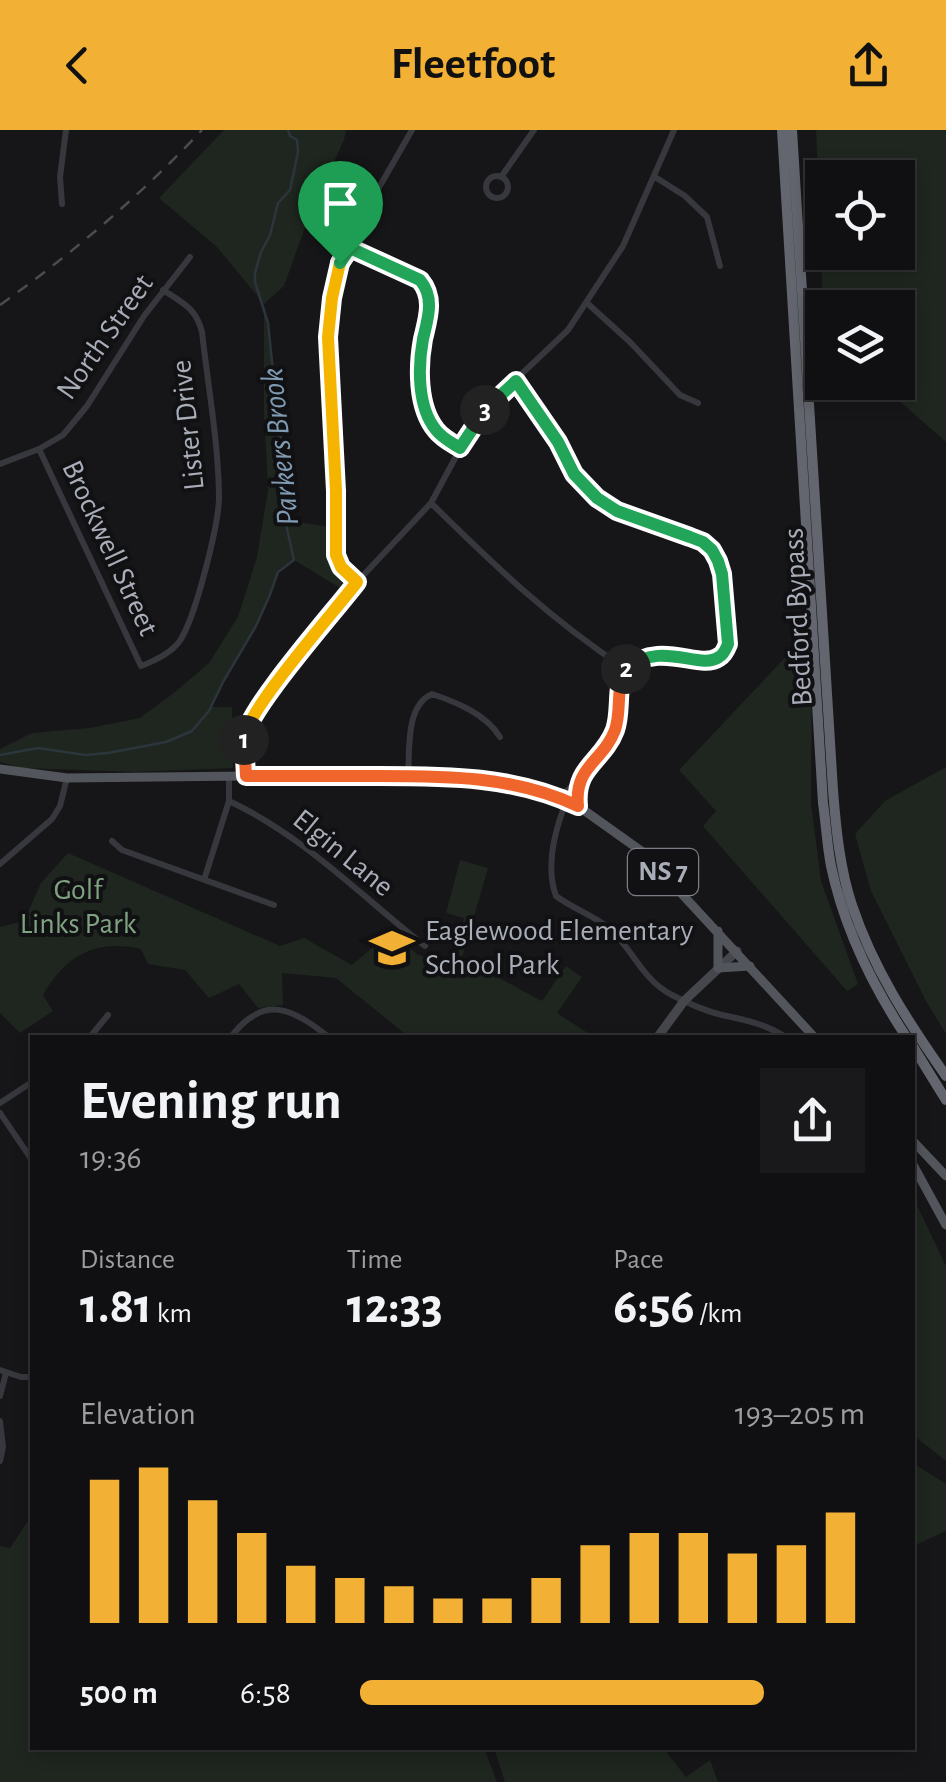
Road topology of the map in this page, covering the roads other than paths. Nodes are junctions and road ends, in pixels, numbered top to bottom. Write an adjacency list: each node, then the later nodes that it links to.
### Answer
1 (66, 130): 9 (street)
2 (412, 130): 10 (street)
3 (534, 130): 8 (street)
4 (674, 130): 7 (street)
5 (782, 130): 51 (highway, Bedford Bypass)
6 (792, 130): 53 (highway, Bedford Bypass)
7 (655, 176): 12 (street); 14 (street)
8 (501, 177)
9 (62, 204)
10 (350, 248): 18 (street); 21 (street)
11 (190, 257): 13 (street, North Street)
12 (720, 266)
13 (163, 290): 17 (street, North Street); 22 (street, Lister Drive)
14 (587, 304): 15 (street); 16 (street)
15 (516, 381): 18 (street); 23 (street)
16 (698, 403)
17 (39, 448): 19 (street, North Street); 22 (street, Brockwell Street)
18 (460, 448): 20 (street)
19 (0, 464)
20 (431, 503): 21 (street); 23 (street)
21 (357, 582): 27 (street)
22 (140, 666)
23 (626, 669): 30 (street)
24 (500, 737): 28 (street)
25 (0, 769): 29 (main road, NS 7)
26 (229, 776): 27 (main road, NS 7); 29 (main road, NS 7); 32 (street)
27 (246, 776): 28 (main road, NS 7)
28 (408, 776): 31 (main road, NS 7)
29 (67, 778): 35 (street)
30 (579, 781): 31 (street); 33 (street)
31 (562, 799): 33 (main road, NS 7); 43 (street)
32 (229, 802): 36 (street); 39 (street, Elgin Lane)
33 (578, 806): 38 (main road, NS 7)
34 (112, 840): 36 (street)
35 (0, 864)
36 (204, 880): 37 (street)
37 (274, 906)
38 (718, 931): 40 (main road, NS 7); 42 (main road)
39 (425, 946)
40 (737, 951): 41 (main road, NS 7); 42 (street)
41 (750, 966): 42 (main road); 50 (main road, NS 7)
42 (718, 968): 43 (street)
43 (684, 1000): 48 (street); 49 (street)
44 (108, 1015): 45 (street)
45 (91, 1035)
46 (232, 1035): 47 (street)
47 (326, 1035)
48 (659, 1035)
49 (782, 1035)
50 (812, 1035)
51 (905, 1035)
52 (915, 1050): 55 (highway)
53 (946, 1076)
54 (30, 1083): 56 (street)
55 (946, 1100)
56 (0, 1103)
57 (0, 1113): 59 (street)
58 (915, 1143): 61 (main road)
59 (30, 1157)
60 (915, 1168): 62 (main road)
61 (946, 1176)
62 (946, 1224)
63 (3, 1371): 64 (street); 65 (street)
64 (30, 1378)
65 (0, 1396)
66 (0, 1421): 67 (street)
67 (0, 1462)

